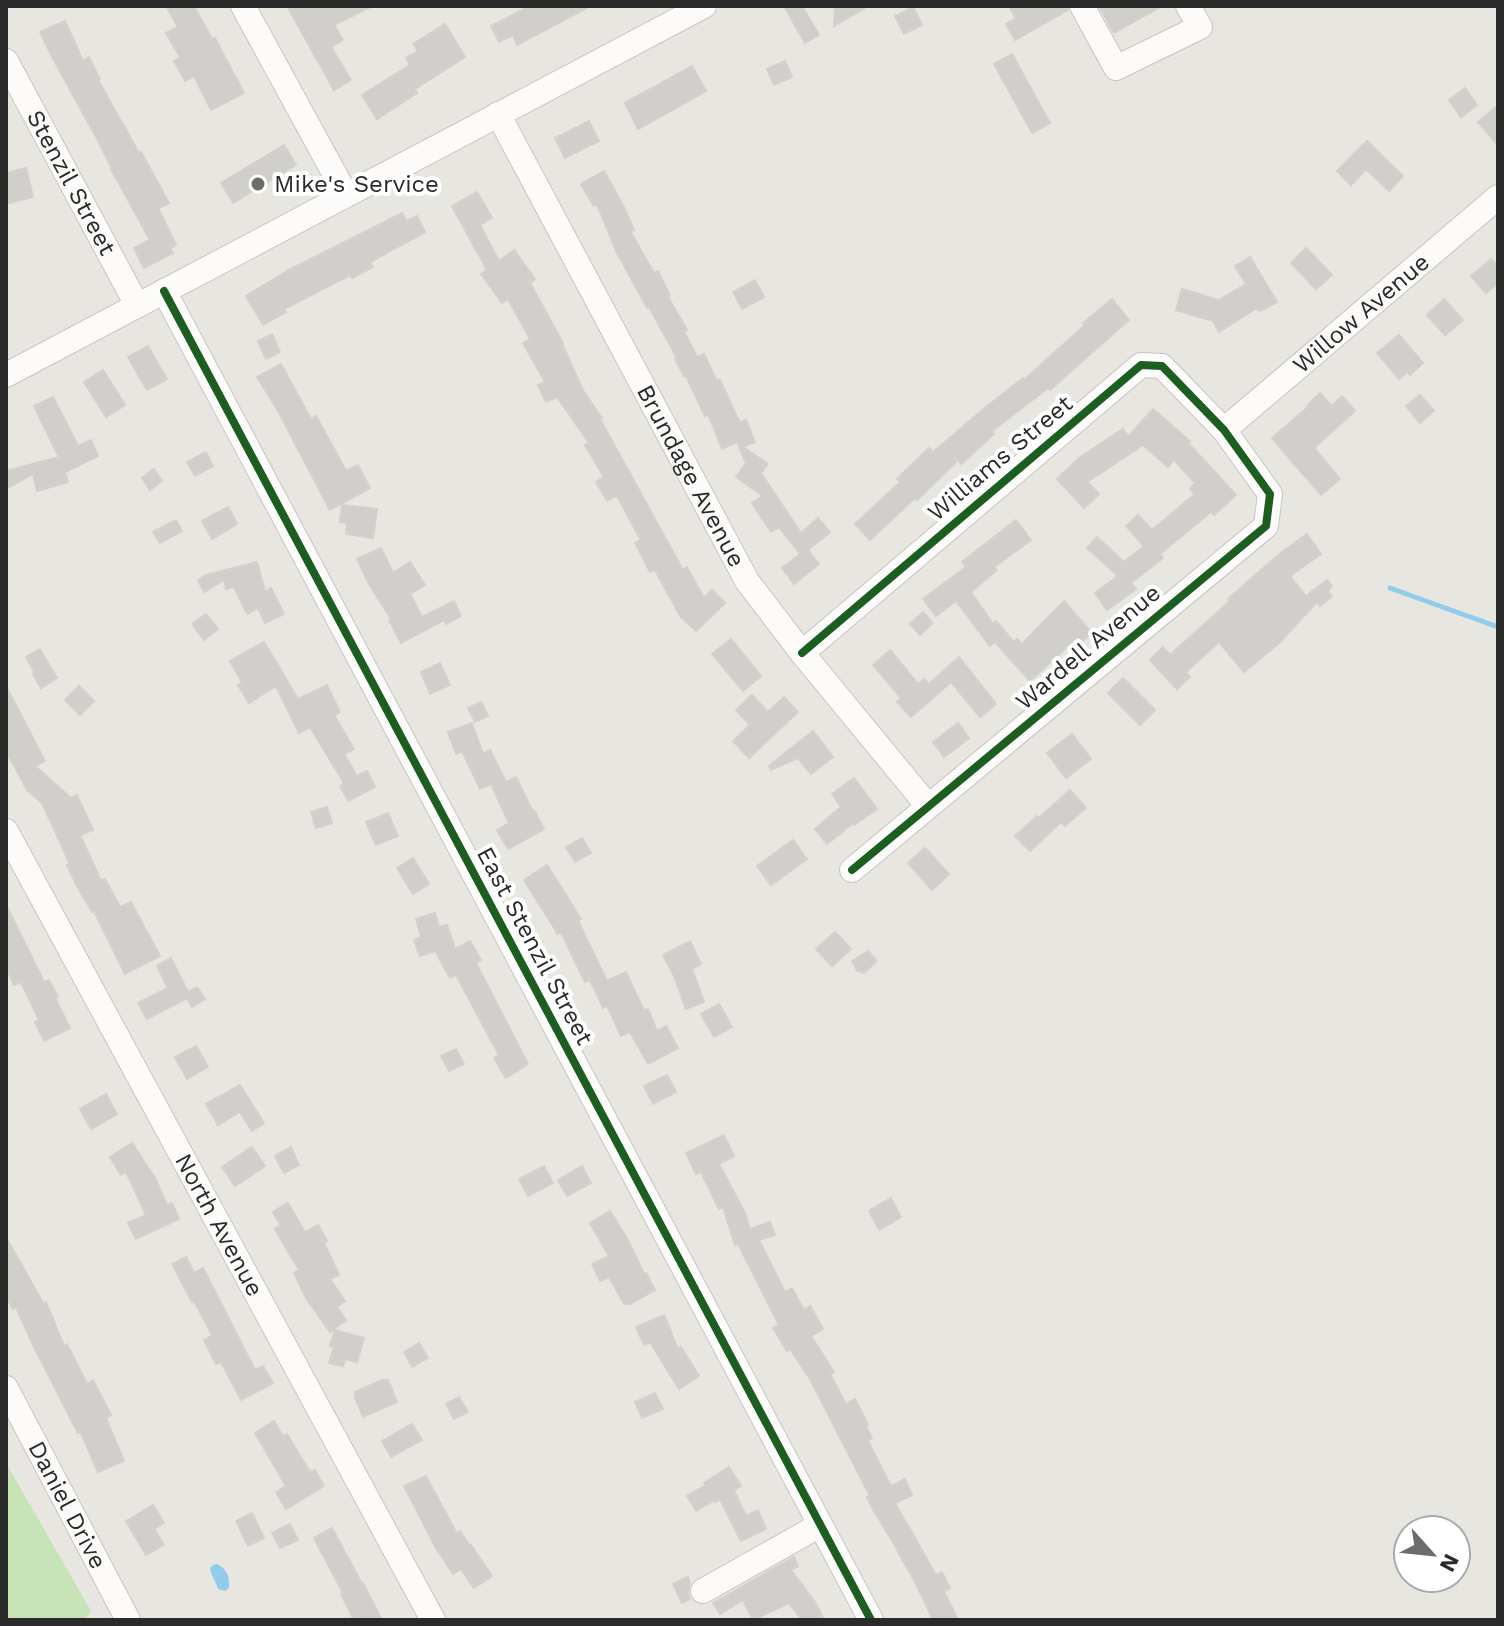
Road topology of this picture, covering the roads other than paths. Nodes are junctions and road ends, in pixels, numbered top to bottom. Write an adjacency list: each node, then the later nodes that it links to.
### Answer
1 (243, 6): 7 (street)
2 (704, 6): 6 (street)
3 (1082, 6): 4 (street)
4 (1198, 13)
5 (6, 61): 10 (street, Stenzil Street)
6 (498, 114): 7 (street); 13 (street, Brundage Avenue)
7 (346, 195): 9 (street)
8 (1498, 197): 12 (street, Willow Avenue)
9 (164, 291): 10 (street); 18 (street, East Stenzil Street)
10 (137, 305): 11 (street)
11 (6, 375)
12 (1224, 430): 13 (street, Williams Street); 14 (street, Wardell Avenue)
13 (802, 653): 14 (street, Brundage Avenue)
14 (928, 806): 16 (street, Wardell Avenue)
15 (6, 831): 21 (street, North Avenue)
16 (852, 870)
17 (6, 1388): 20 (street, Daniel Drive)
18 (820, 1525): 19 (street); 22 (street, East Stenzil Street)
19 (703, 1591)
20 (128, 1620)
21 (433, 1620)
22 (871, 1620)

